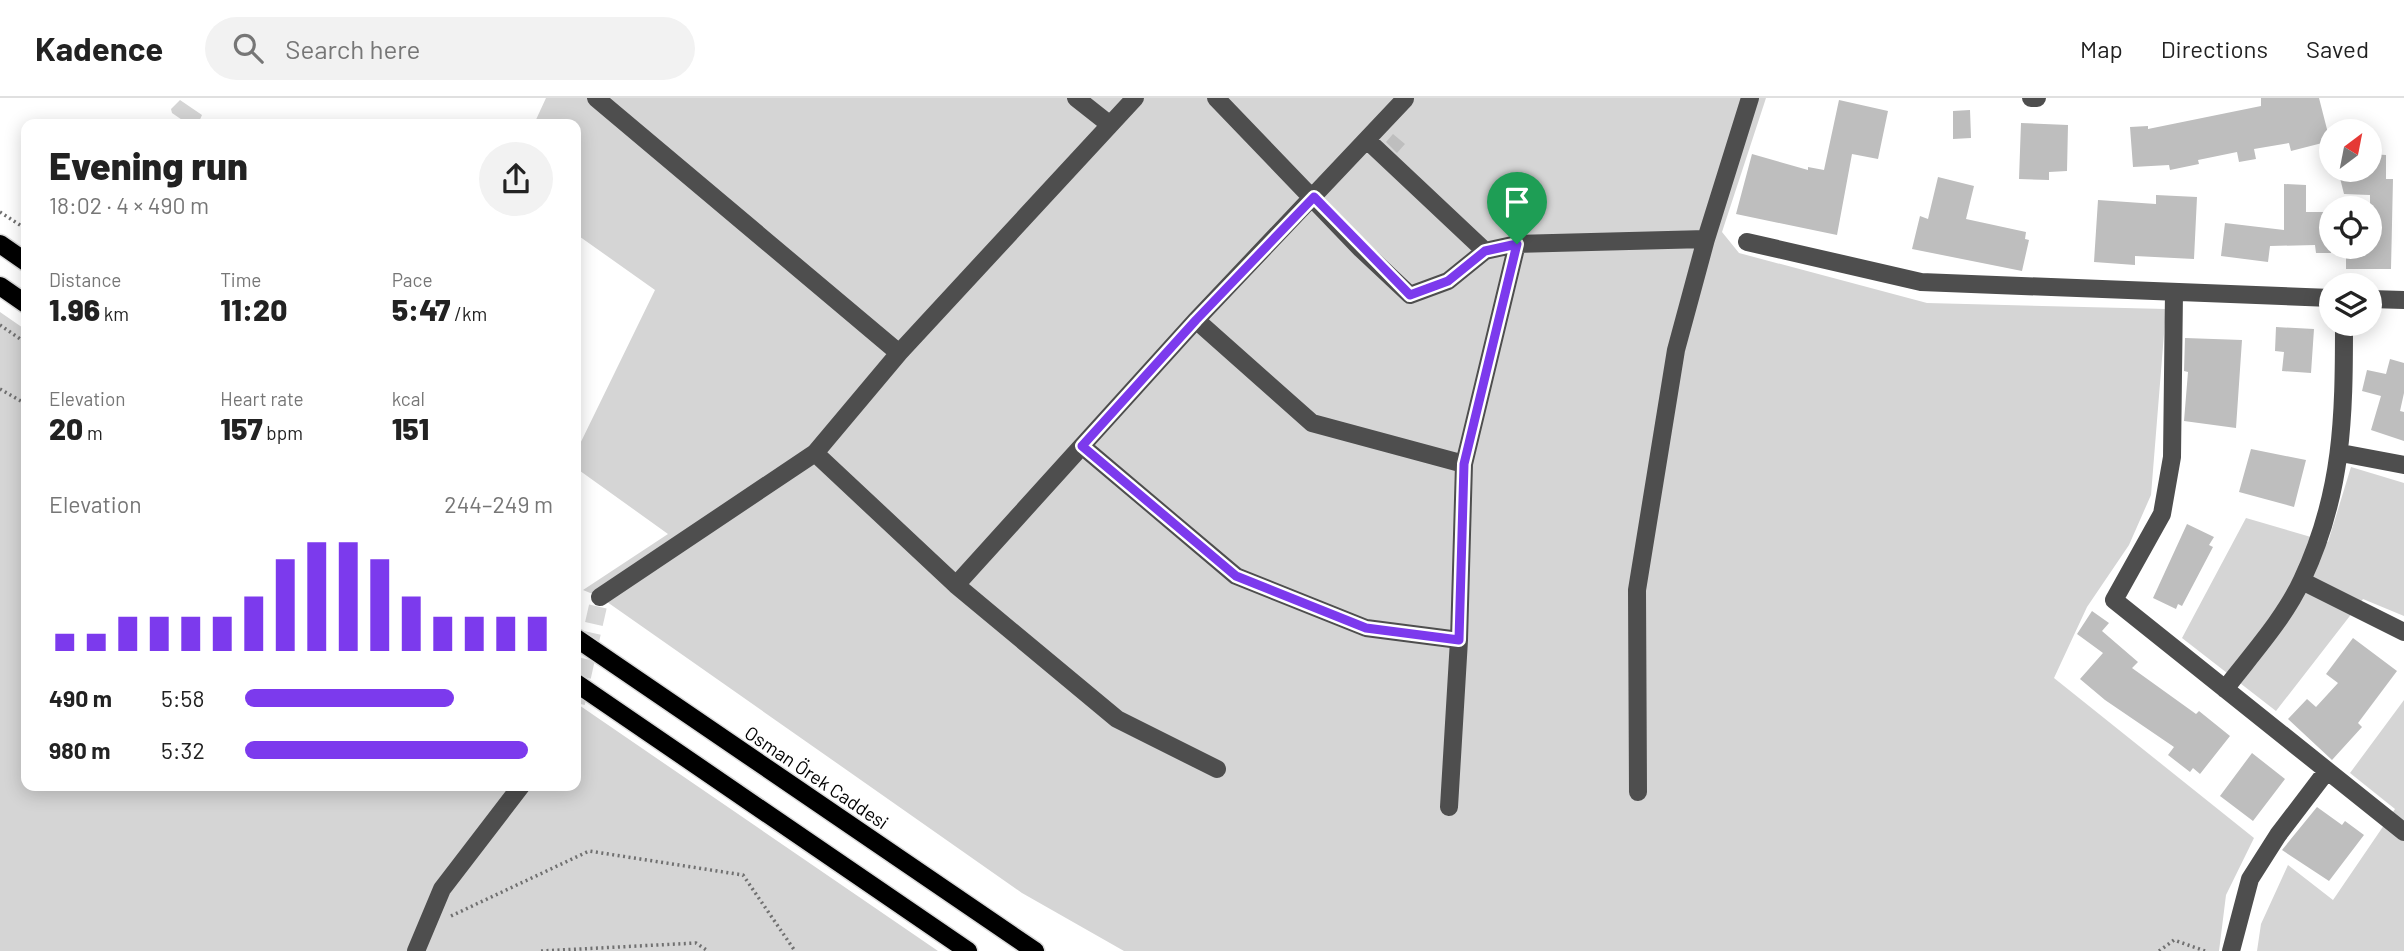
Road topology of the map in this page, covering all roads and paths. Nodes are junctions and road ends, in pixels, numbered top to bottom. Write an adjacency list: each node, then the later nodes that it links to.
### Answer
1 (596, 98): 30 (street)
2 (1076, 98): 9 (street)
3 (1135, 98): 9 (street)
4 (1216, 98): 11 (street)
5 (1750, 98): 14 (street)
6 (2031, 98): 7 (street)
7 (2038, 98)
8 (1405, 99): 10 (street)
9 (1110, 124): 30 (street)
10 (1367, 140): 11 (street); 18 (street)
11 (1314, 197): 18 (street); 26 (street)
12 (0, 212): 13 (path)
13 (21, 226)
14 (1706, 239): 17 (street); 49 (street)
15 (1747, 242): 21 (street)
16 (0, 244): 19 (main road)
17 (1517, 244): 18 (street); 36 (street)
18 (1485, 251)
19 (21, 259)
20 (0, 286): 25 (main road)
21 (2174, 292): 22 (street); 45 (street)
22 (2319, 298)
23 (2382, 299): 24 (street)
24 (2404, 300)
25 (21, 301)
26 (1196, 320): 33 (street); 36 (street)
27 (0, 325): 29 (path)
28 (2344, 336): 35 (street)
29 (21, 340)
30 (899, 353): 34 (street)
31 (0, 390): 32 (path)
32 (21, 401)
33 (1082, 446): 39 (street); 42 (street)
34 (815, 453): 39 (street); 40 (street)
35 (2341, 453): 37 (street); 38 (street)
36 (1464, 464): 42 (street)
37 (2404, 465)
38 (2302, 581): 41 (street); 45 (street)
39 (956, 585): 46 (street)
40 (600, 597)
41 (2404, 632)
42 (1459, 640): 50 (street)
43 (581, 641): 58 (main road, Osman Örek Caddesi)
44 (581, 686): 57 (main road)
45 (2225, 689): 47 (street)
46 (1217, 769)
47 (2326, 772): 51 (street); 61 (street)
48 (517, 791): 52 (street)
49 (1638, 792)
50 (1448, 807)
51 (2404, 832)
52 (425, 929): 53 (street); 56 (path)
53 (416, 951)
54 (541, 951): 55 (path)
55 (708, 951)
56 (794, 951)
57 (968, 951)
58 (1034, 951)
59 (2159, 951): 60 (path)
60 (2206, 951)
61 (2231, 951)

